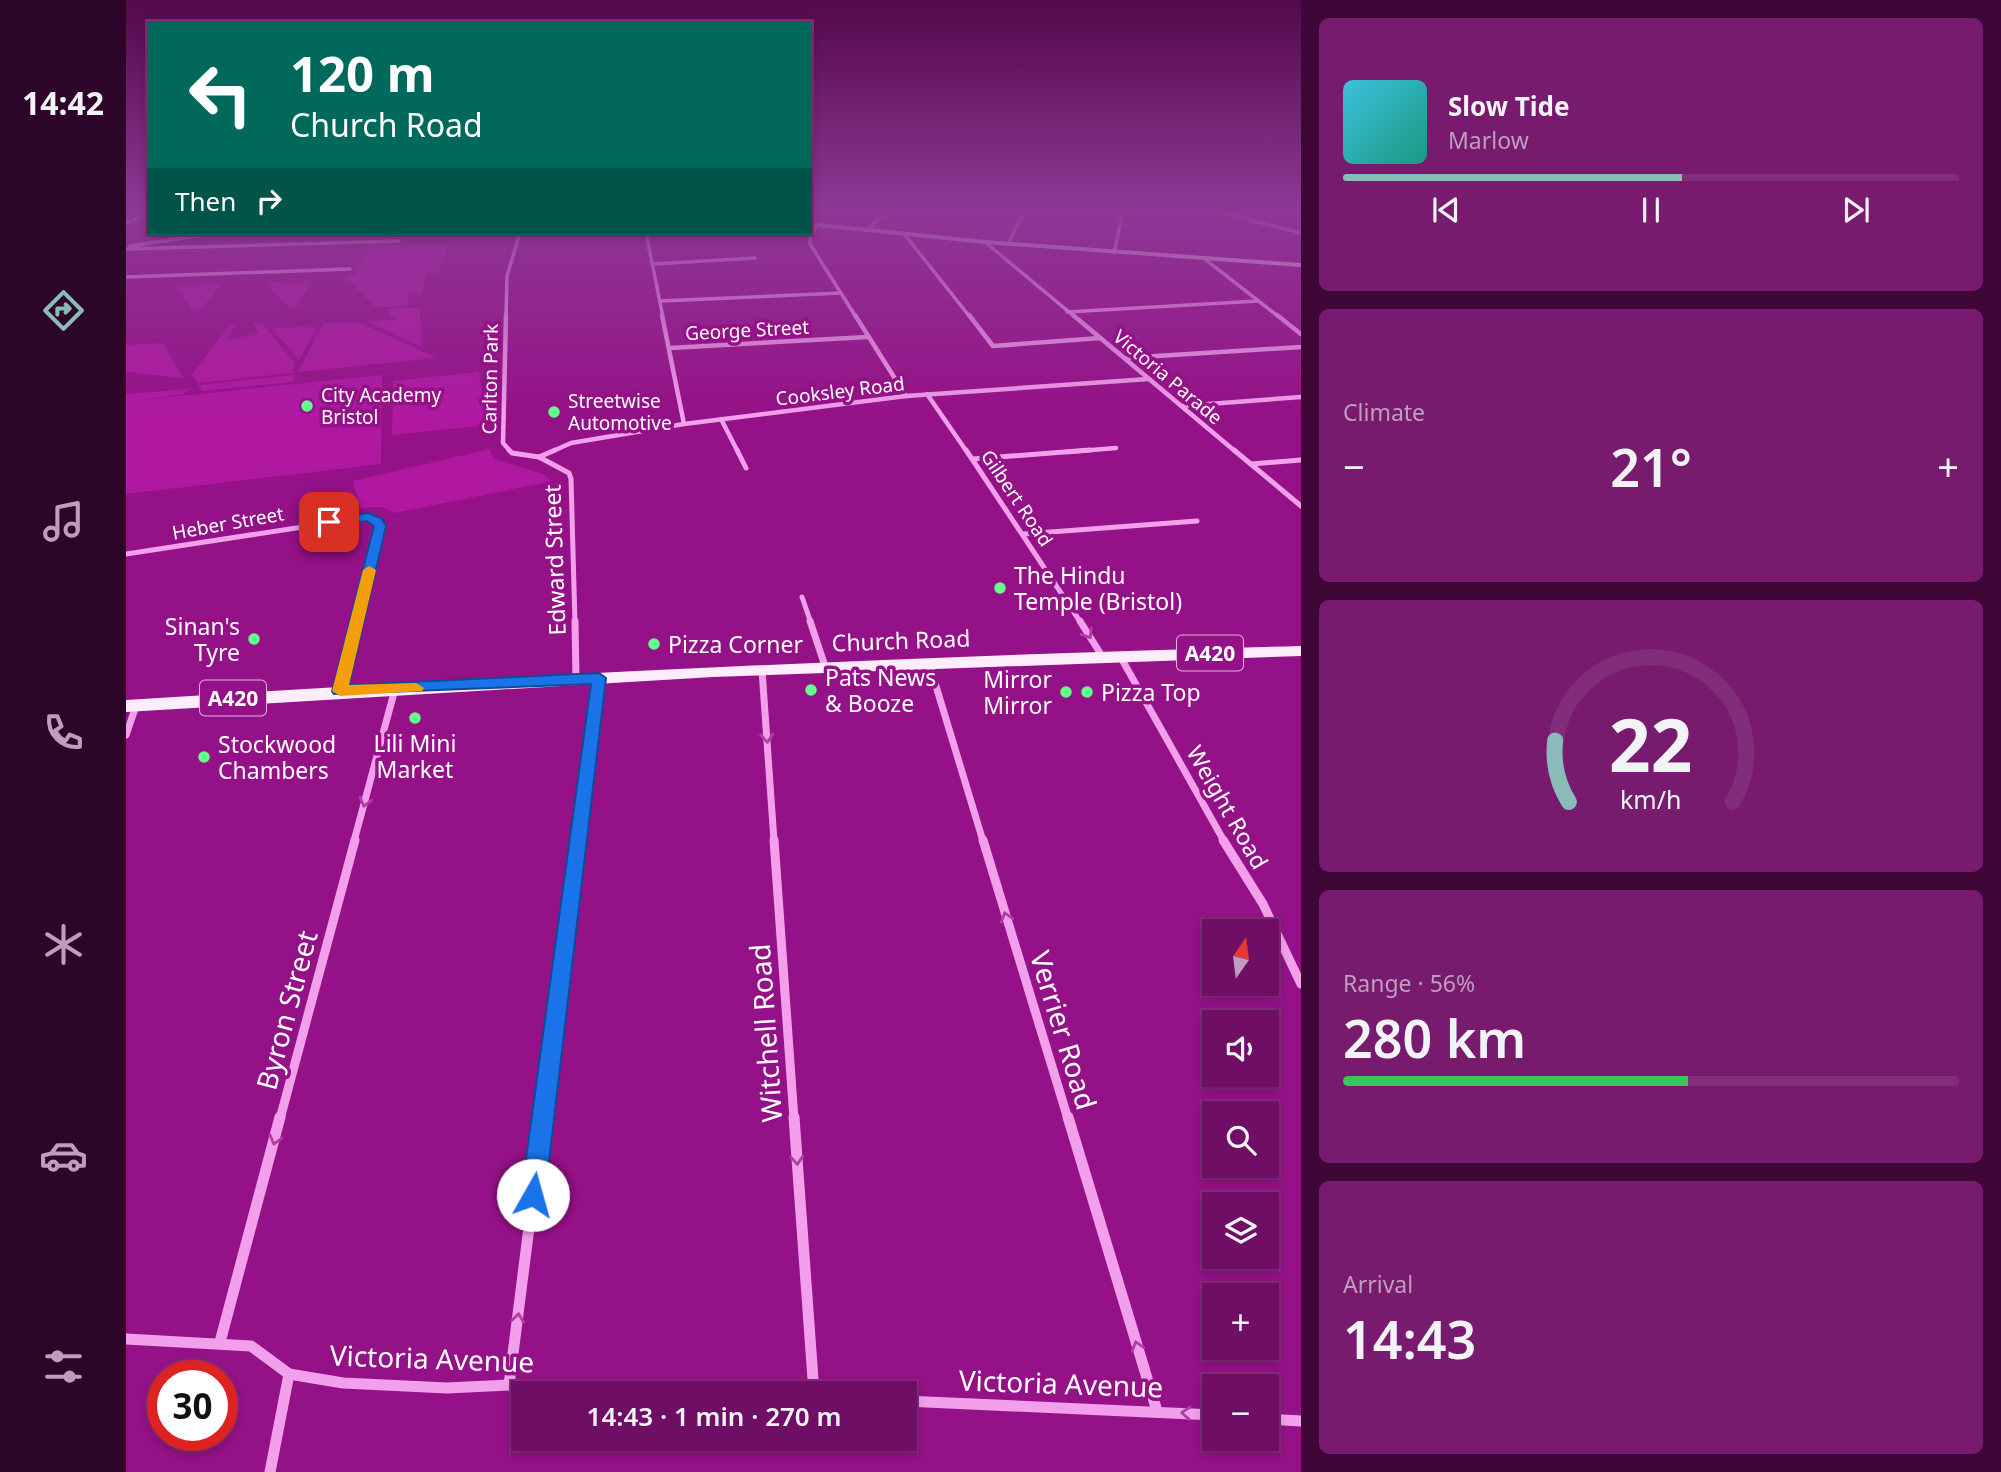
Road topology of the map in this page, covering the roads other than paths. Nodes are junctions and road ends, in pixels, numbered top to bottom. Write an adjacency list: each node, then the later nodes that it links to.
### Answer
1 (507, 279): 25 (street, Carlton Park)
2 (656, 279): 8 (street)
3 (832, 279): 7 (street)
4 (940, 279): 13 (street)
5 (1028, 279): 10 (street, Victoria Parade)
6 (1230, 279): 9 (street)
7 (841, 293): 8 (street); 12 (street)
8 (660, 301): 15 (street)
9 (1258, 301): 10 (street); 11 (street)
10 (1067, 312): 13 (street, Victoria Parade)
11 (1301, 334)
12 (867, 337): 15 (street, George Street); 19 (street)
13 (1100, 338): 16 (street, Victoria Parade)
14 (1301, 347): 16 (street)
15 (670, 348): 23 (street)
16 (1125, 358): 17 (street, Victoria Parade)
17 (1148, 379): 18 (street, Cooksley Road); 21 (street, Victoria Parade)
18 (927, 394): 19 (street, Cooksley Road); 26 (street, Gilbert Road)
19 (906, 396): 22 (street, Cooksley Road)
20 (1301, 397): 21 (street)
21 (1181, 406): 28 (street, Victoria Parade)
22 (721, 419): 23 (street, Cooksley Road); 29 (street)
23 (684, 424): 25 (street, Cooksley Road)
24 (1116, 448): 26 (street)
25 (539, 457): 42 (street, Edward Street)
26 (973, 459): 32 (street, Gilbert Road)
27 (1301, 460): 28 (street)
28 (1251, 464): 30 (street, Victoria Parade)
29 (746, 468)
30 (1301, 506)
31 (1197, 521): 32 (street)
32 (1024, 534): 37 (street, Gilbert Road, one-way to 37)
33 (126, 554): 44 (street, Heber Street)
34 (802, 597): 39 (street)
35 (1301, 651): 36 (main road, Church Road / A420)
36 (1120, 655): 37 (main road, Church Road / A420); 47 (street, Weight Road)
37 (1102, 656): 38 (main road, Church Road / A420)
38 (929, 663): 39 (main road, Church Road / A420); 54 (street, Verrier Road, one-way to 38)
39 (825, 666): 40 (main road, Church Road / A420)
40 (762, 670): 41 (main road, Church Road / A420); 51 (street, Witchell Road, one-way to 51)
41 (599, 678): 42 (main road, Church Road / A420); 52 (street, one-way to 41)
42 (576, 680): 43 (main road, Church Road / A420)
43 (395, 689): 44 (main road, Church Road / A420); 49 (street, Byron Street, one-way to 49)
44 (340, 691): 45 (main road, Church Road / A420)
45 (131, 706): 46 (street)
46 (126, 735)
47 (1300, 981)
48 (126, 1339): 49 (street, Victoria Avenue)
49 (220, 1342): 50 (street, Victoria Avenue)
50 (289, 1374): 52 (street, Victoria Avenue); 58 (street)
51 (813, 1381)
52 (509, 1385)
53 (917, 1401): 54 (street, Victoria Avenue)
54 (1157, 1411): 55 (street, Victoria Avenue, one-way to 54)
55 (1202, 1414)
56 (1279, 1420): 57 (street)
57 (1301, 1421)
58 (270, 1472)

